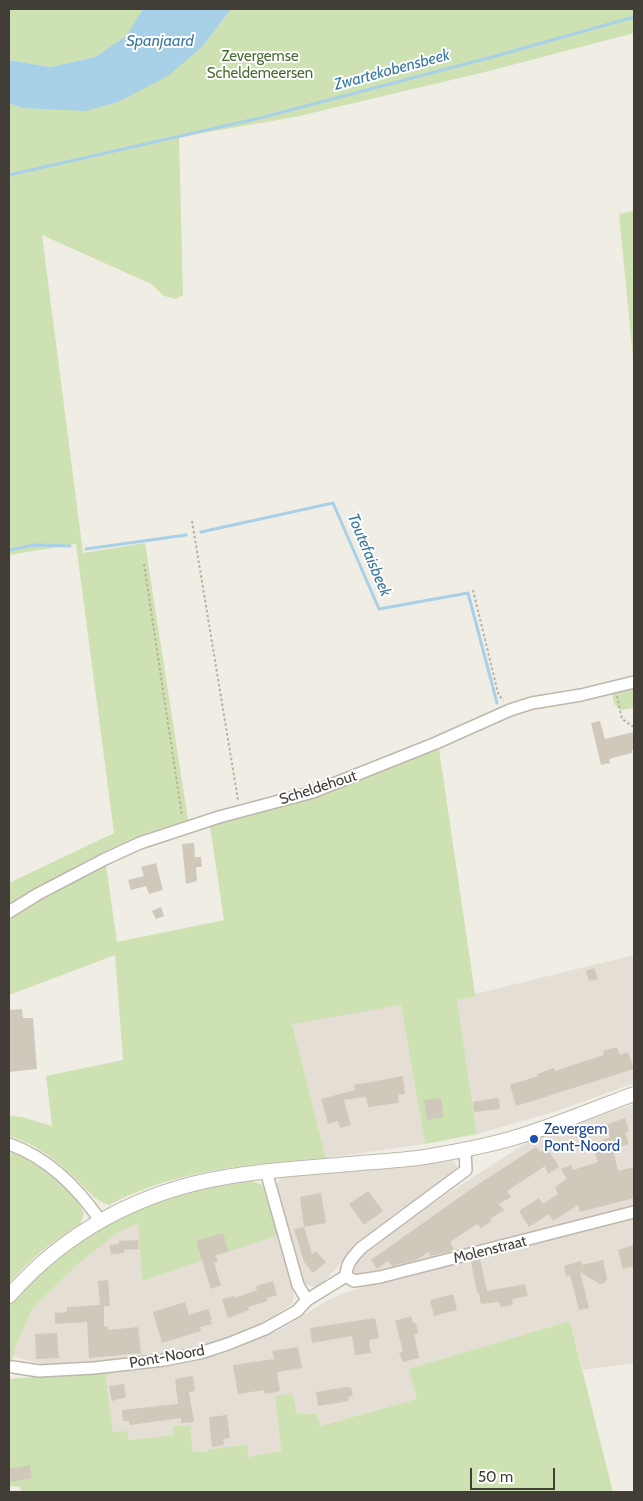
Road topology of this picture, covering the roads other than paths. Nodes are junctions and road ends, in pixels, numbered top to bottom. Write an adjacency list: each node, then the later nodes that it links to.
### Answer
1 (634, 682): 2 (street, Scheldehout)
2 (9, 912)
3 (634, 1094): 5 (street)
4 (9, 1144): 8 (street)
5 (465, 1150): 6 (street); 9 (street)
6 (266, 1172): 8 (street); 11 (street)
7 (634, 1212): 9 (street, Molenstraat)
8 (100, 1220): 10 (street)
9 (346, 1276): 11 (street, Pont-Noord)
10 (9, 1296)
11 (307, 1300): 12 (street, Pont-Noord)
12 (13, 1367)

